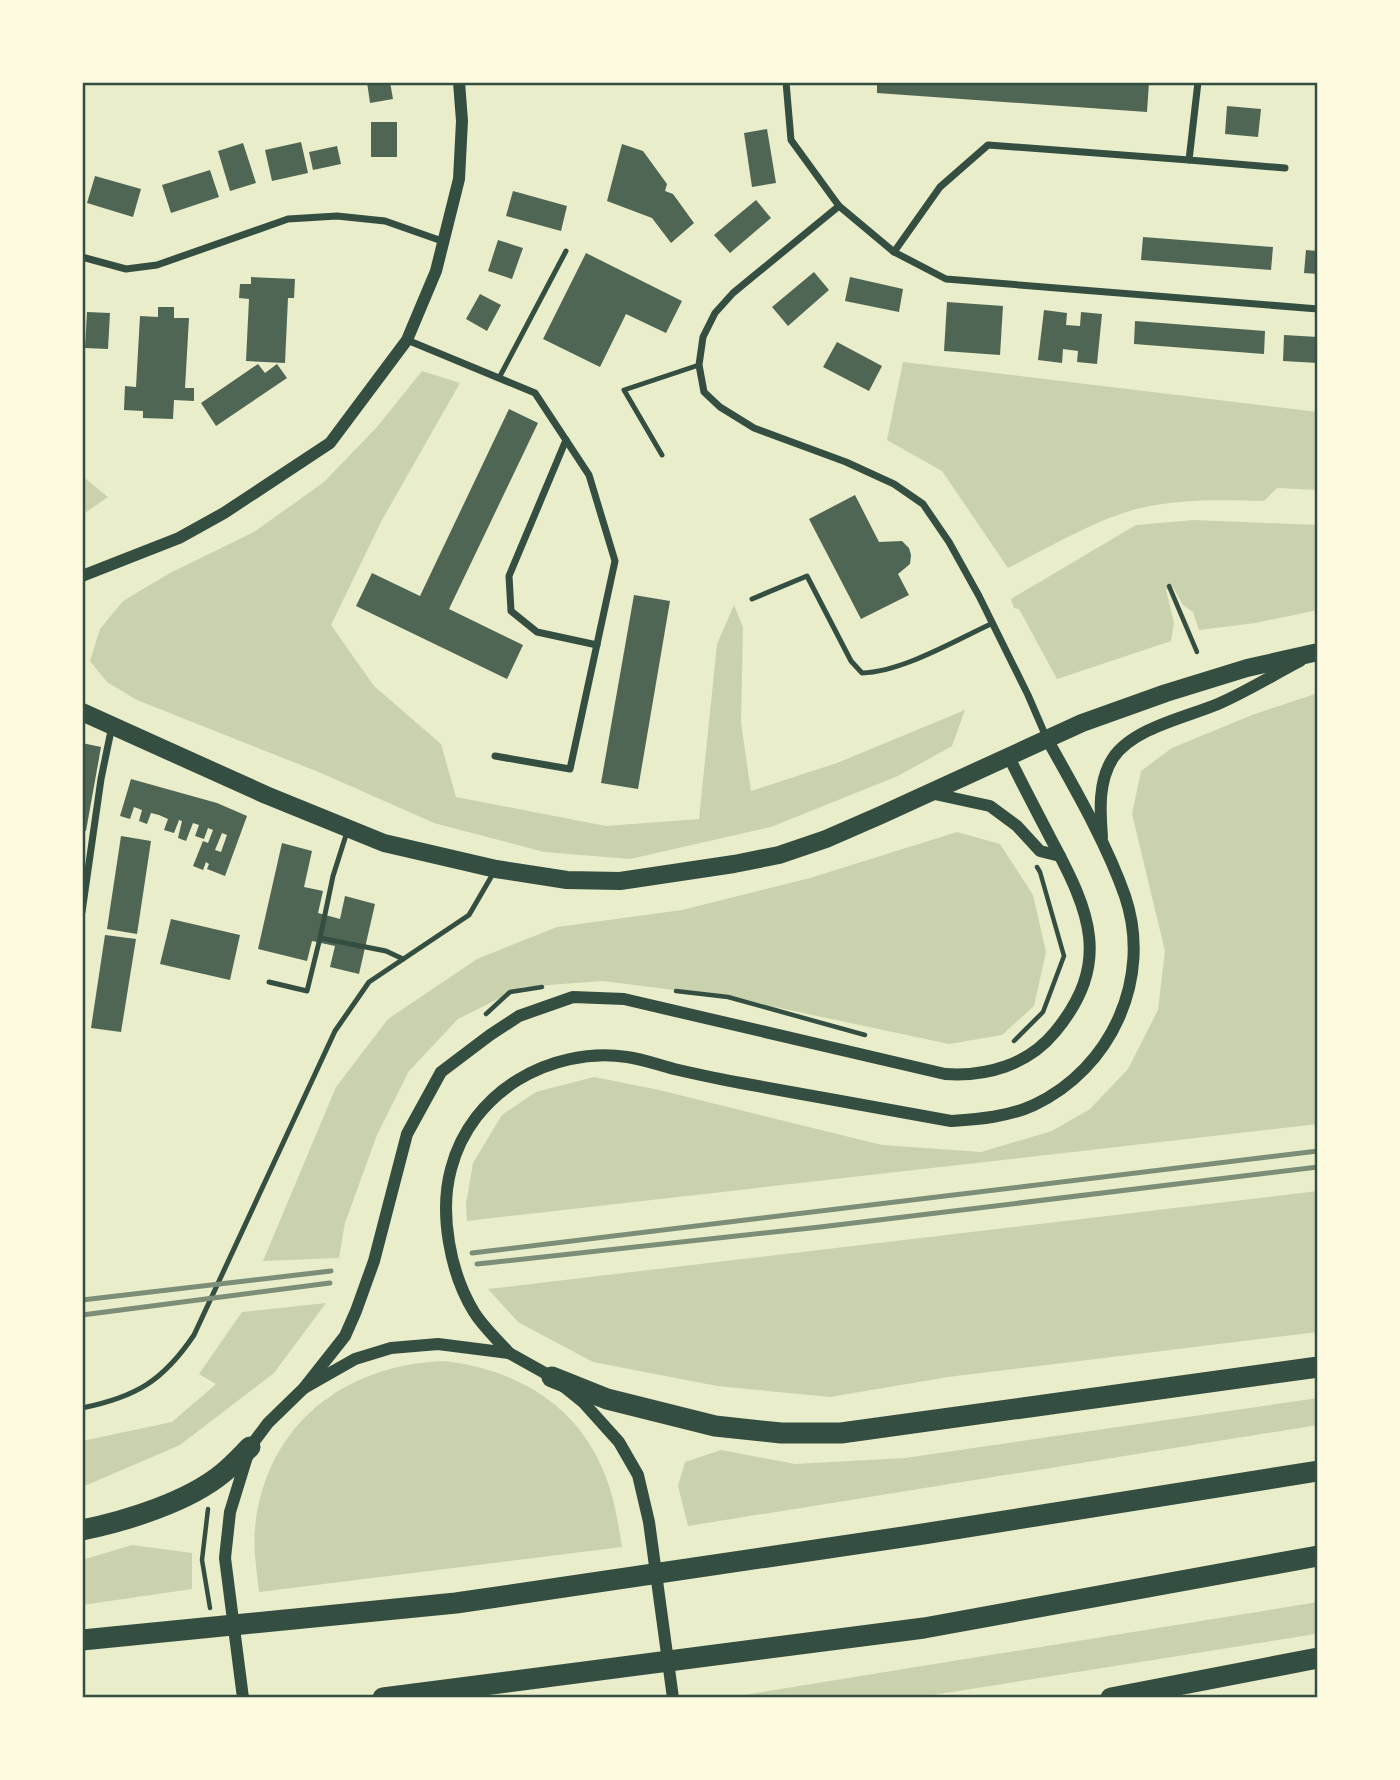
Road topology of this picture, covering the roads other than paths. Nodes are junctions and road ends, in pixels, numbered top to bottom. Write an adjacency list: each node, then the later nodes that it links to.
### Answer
1 (459, 82): 7 (street)
2 (786, 82): 6 (street)
3 (1198, 82): 4 (street)
4 (1189, 160): 5 (street); 9 (street)
5 (1285, 168)
6 (839, 206): 9 (street); 13 (street)
7 (442, 241): 10 (street); 12 (street)
8 (566, 251): 14 (lane)
9 (894, 252): 11 (street)
10 (82, 257)
11 (1318, 309)
12 (407, 340): 14 (street); 17 (street)
13 (699, 365): 16 (lane); 19 (street)
14 (499, 378): 15 (street)
15 (566, 440): 20 (street); 20 (street)
16 (662, 455)
17 (82, 576)
18 (752, 599): 19 (lane)
19 (993, 623): 24 (street)
20 (597, 645): 26 (street)
21 (1317, 652): 24 (main road); 29 (street)
22 (82, 712): 23 (main road)
23 (113, 725): 28 (main road); 32 (street)
24 (1047, 738): 25 (main road); 29 (street)
25 (1008, 755): 27 (main road); 30 (street)
26 (495, 756)
27 (930, 793): 30 (street); 31 (main road)
28 (348, 829): 31 (main road); 33 (lane)
29 (1102, 845): 36 (street)
30 (1060, 856): 39 (street)
31 (496, 869): 34 (lane)
32 (82, 912)
33 (320, 938): 34 (lane); 35 (lane)
34 (403, 959): 40 (lane)
35 (269, 982)
36 (509, 1353): 38 (street); 39 (street)
37 (1318, 1367): 38 (highway)
38 (552, 1377): 49 (street)
39 (304, 1388): 41 (street)
40 (82, 1408)
41 (250, 1447): 43 (highway); 47 (street)
42 (1318, 1471): 45 (highway)
43 (82, 1530)
44 (1318, 1556): 48 (highway)
45 (82, 1640)
46 (1318, 1658): 50 (highway)
47 (243, 1698)
48 (383, 1698)
49 (673, 1698)
50 (1111, 1698)

